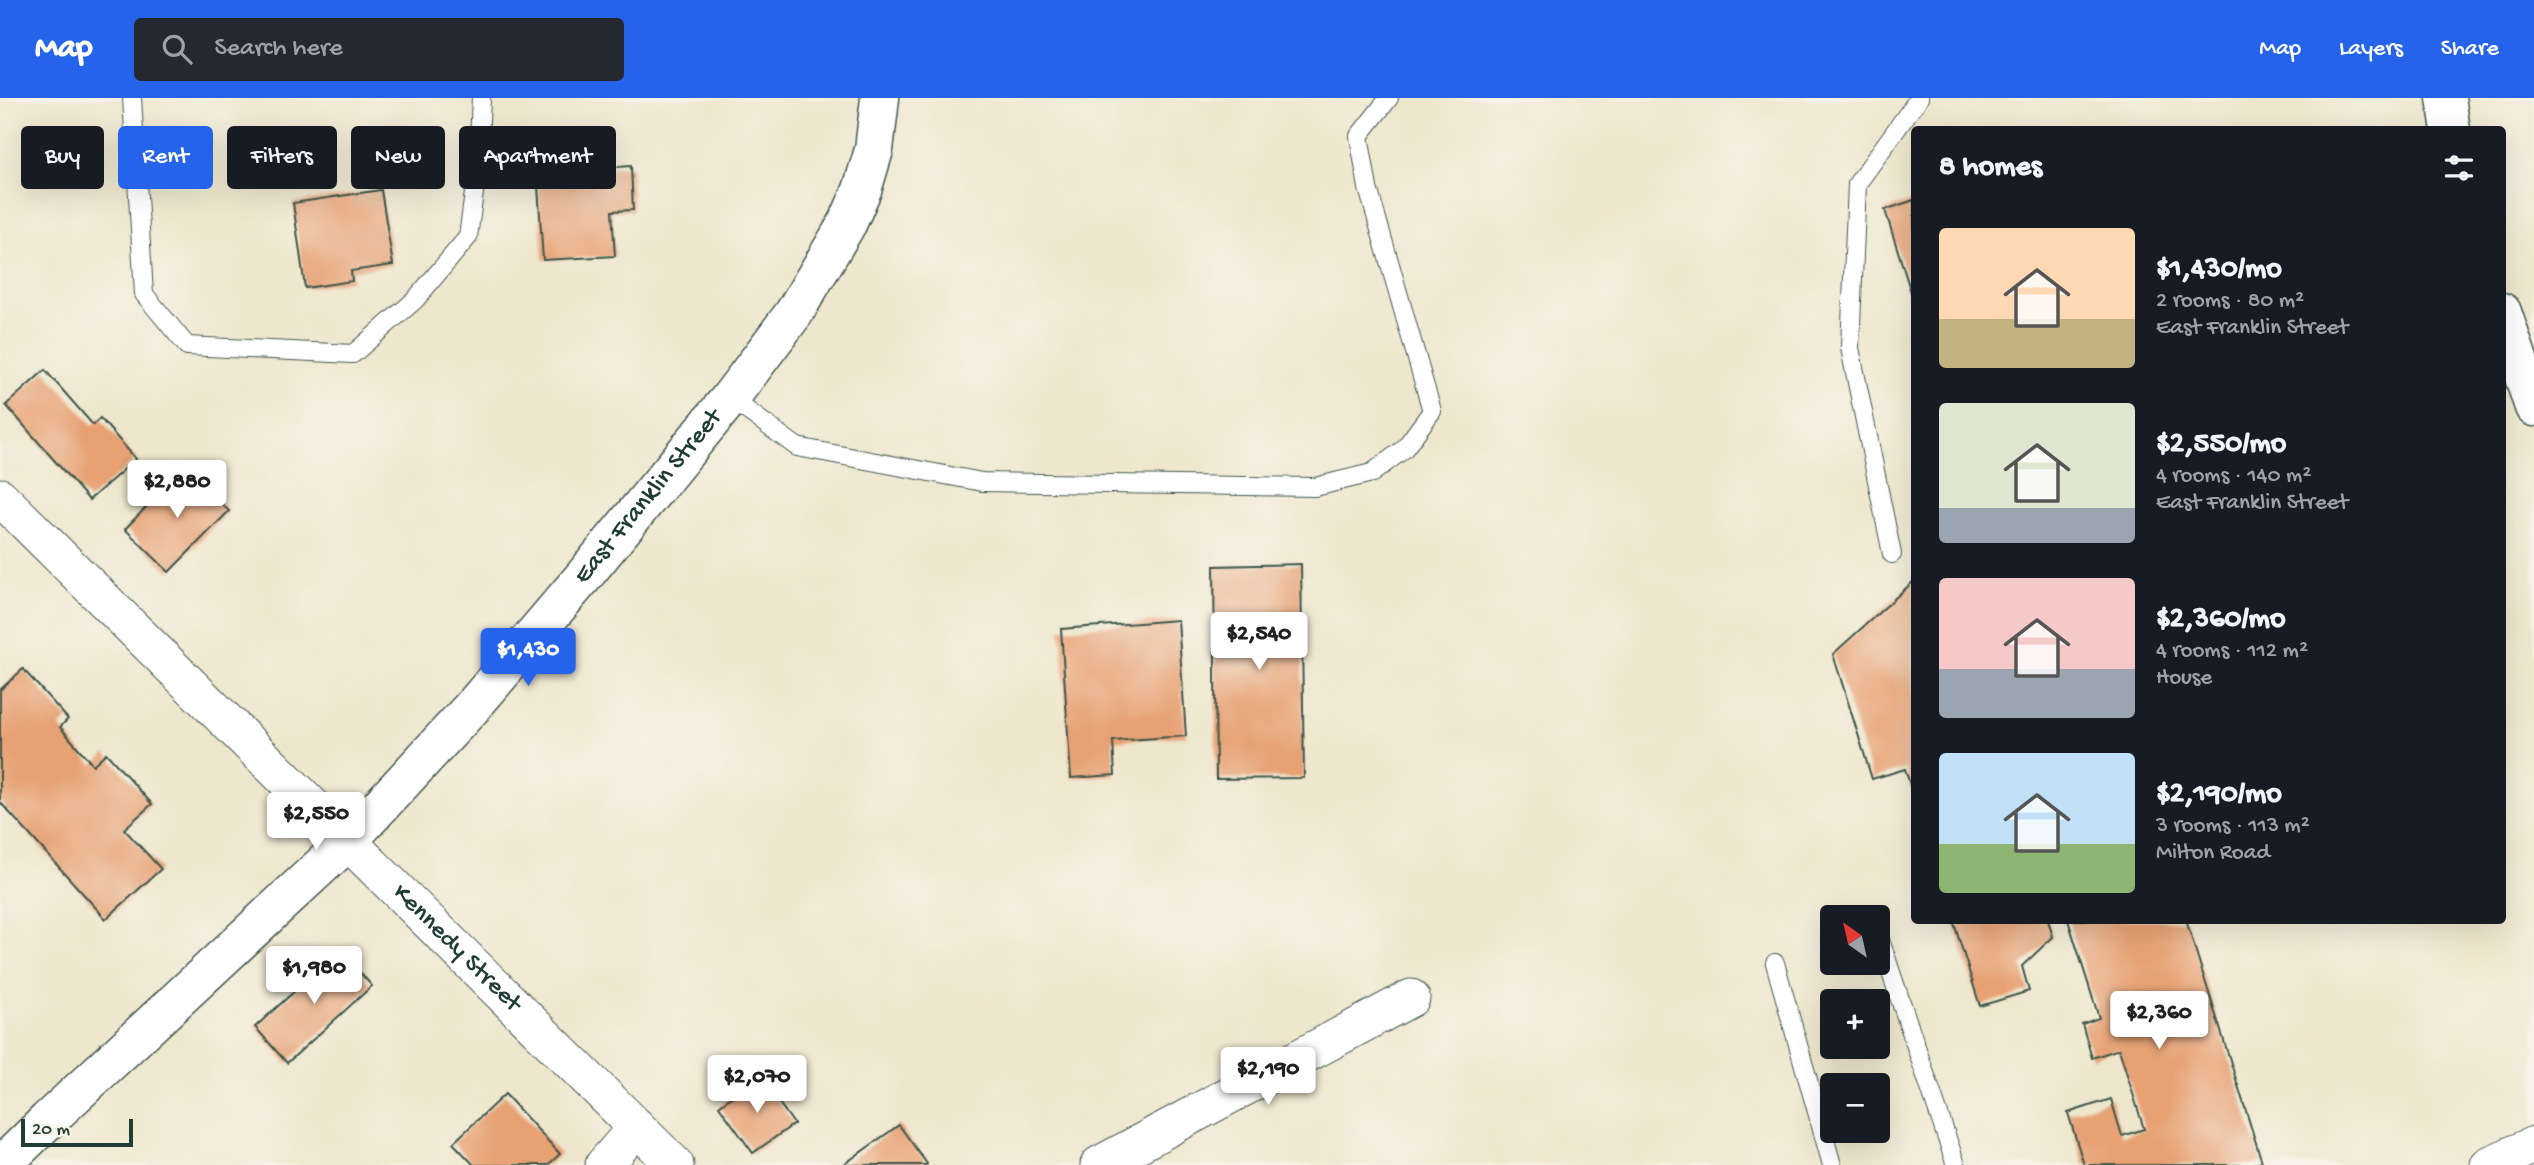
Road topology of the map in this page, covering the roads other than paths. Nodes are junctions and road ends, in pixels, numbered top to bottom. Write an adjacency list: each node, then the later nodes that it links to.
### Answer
1 (132, 98): 2 (lane)
2 (481, 98)
3 (880, 98): 9 (street, East Franklin Street)
4 (1389, 98): 9 (lane)
5 (1919, 98): 12 (lane)
6 (2446, 98): 7 (street)
7 (2450, 126)
8 (2506, 324): 10 (street)
9 (730, 398): 13 (street, East Franklin Street)
10 (2534, 407)
11 (0, 497): 13 (street, Kennedy Street)
12 (1892, 554)
13 (347, 842): 17 (street, Kennedy Street); 19 (street, East Franklin Street)
14 (1775, 964): 23 (lane)
15 (1890, 970): 24 (lane)
16 (1411, 998): 22 (street)
17 (636, 1126): 20 (street); 21 (street, Kennedy Street)
18 (2534, 1145): 25 (street)
19 (2, 1165)
20 (604, 1165)
21 (675, 1165)
22 (1099, 1165)
23 (1832, 1165)
24 (1956, 1165)
25 (2489, 1165)

